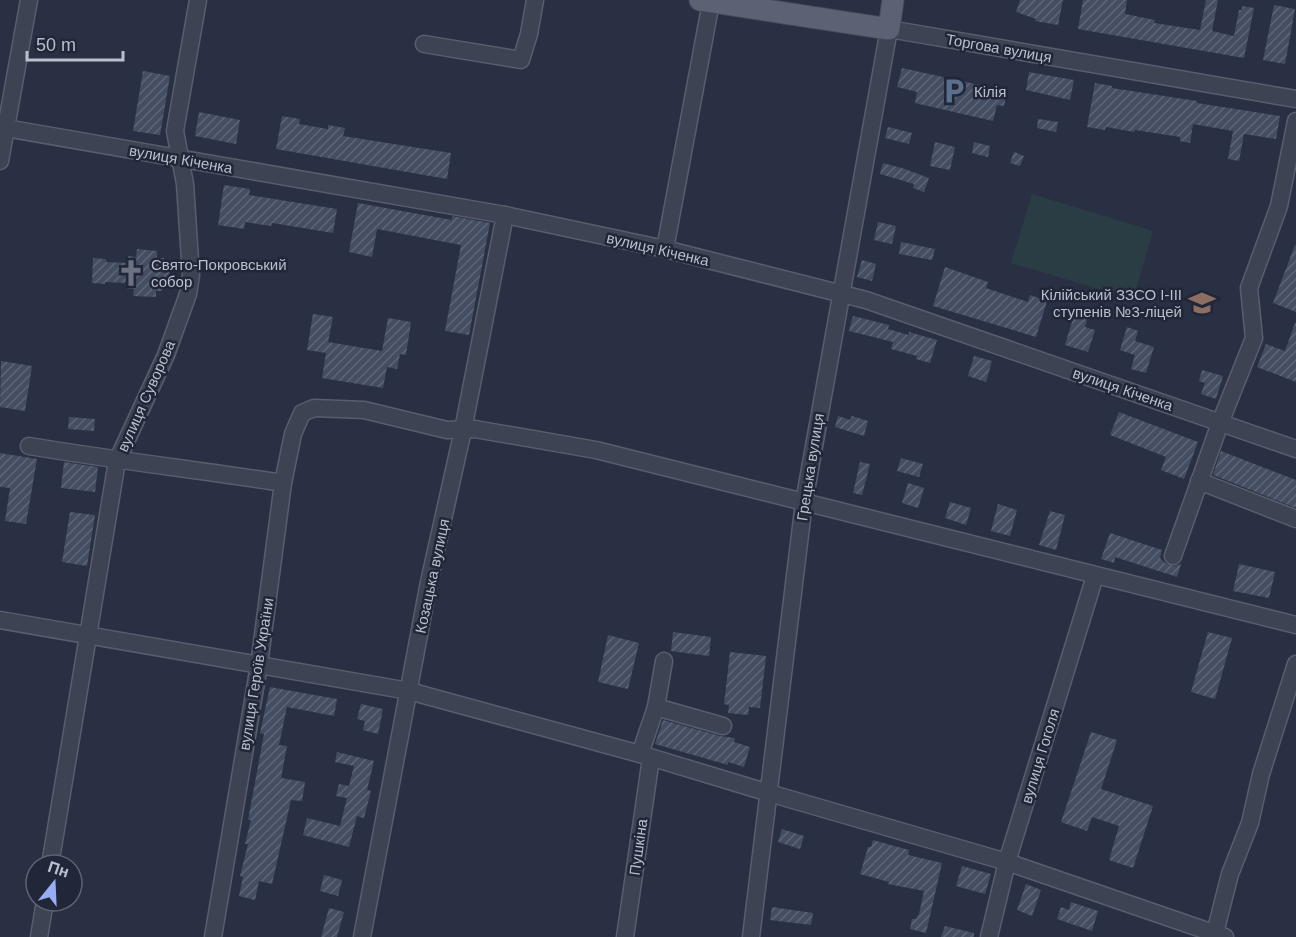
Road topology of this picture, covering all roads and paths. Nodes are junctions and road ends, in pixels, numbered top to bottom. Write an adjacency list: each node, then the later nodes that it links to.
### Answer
1 (29, 0): 10 (street)
2 (198, 0): 11 (street, вулиця Суворова)
3 (535, 0): 7 (street)
4 (893, 0): 6 (main road, Грецька вулиця)
5 (706, 1): 6 (main road, Торгова вулиця); 14 (street)
6 (889, 29): 8 (street, Торгова вулиця); 15 (street, Грецька вулиця)
7 (424, 44)
8 (1296, 99)
9 (1296, 121): 16 (street)
10 (3, 127): 11 (street, вулиця Кіченка); 12 (street)
11 (180, 159): 13 (street, вулиця Кіченка); 20 (street, вулиця Суворова)
12 (0, 161)
13 (505, 215): 14 (street, вулиця Кіченка); 17 (street, Козацька вулиця)
14 (665, 249): 15 (street, вулиця Кіченка)
15 (841, 293): 16 (street, вулиця Кіченка); 23 (street, Грецька вулиця)
16 (1220, 423): 19 (street, вулиця Кіченка); 21 (street)
17 (463, 430): 22 (street, вулиця Героїв України); 23 (street); 33 (street, Козацька вулиця)
18 (29, 446): 20 (street)
19 (1296, 449)
20 (117, 461): 22 (street); 29 (street, вулиця Суворова)
21 (1199, 482): 24 (street); 25 (street)
22 (283, 483): 32 (street, вулиця Героїв України)
23 (804, 502): 26 (street); 37 (street, Грецька вулиця)
24 (1296, 519)
25 (1173, 556)
26 (1095, 576): 28 (street); 39 (street, вулиця Гоголя)
27 (0, 620): 29 (street)
28 (1296, 625)
29 (87, 635): 32 (street); 38 (street, вулиця Суворова)
30 (664, 661): 34 (street, Пушкіна)
31 (1296, 664): 41 (street)
32 (259, 665): 33 (street); 43 (street, вулиця Героїв України)
33 (409, 691): 36 (street); 44 (street, Козацька вулиця)
34 (656, 707): 35 (street); 36 (street, Пушкіна)
35 (723, 726)
36 (645, 756): 37 (street); 45 (street, Пушкіна)
37 (769, 794): 39 (street); 46 (street, Грецька вулиця)
38 (52, 853)
39 (1007, 862): 41 (street); 47 (street, вулиця Гоголя)
40 (43, 913): 42 (street)
41 (1220, 935)
42 (39, 937)
43 (213, 937)
44 (362, 937)
45 (625, 937)
46 (751, 937)
47 (989, 937)

